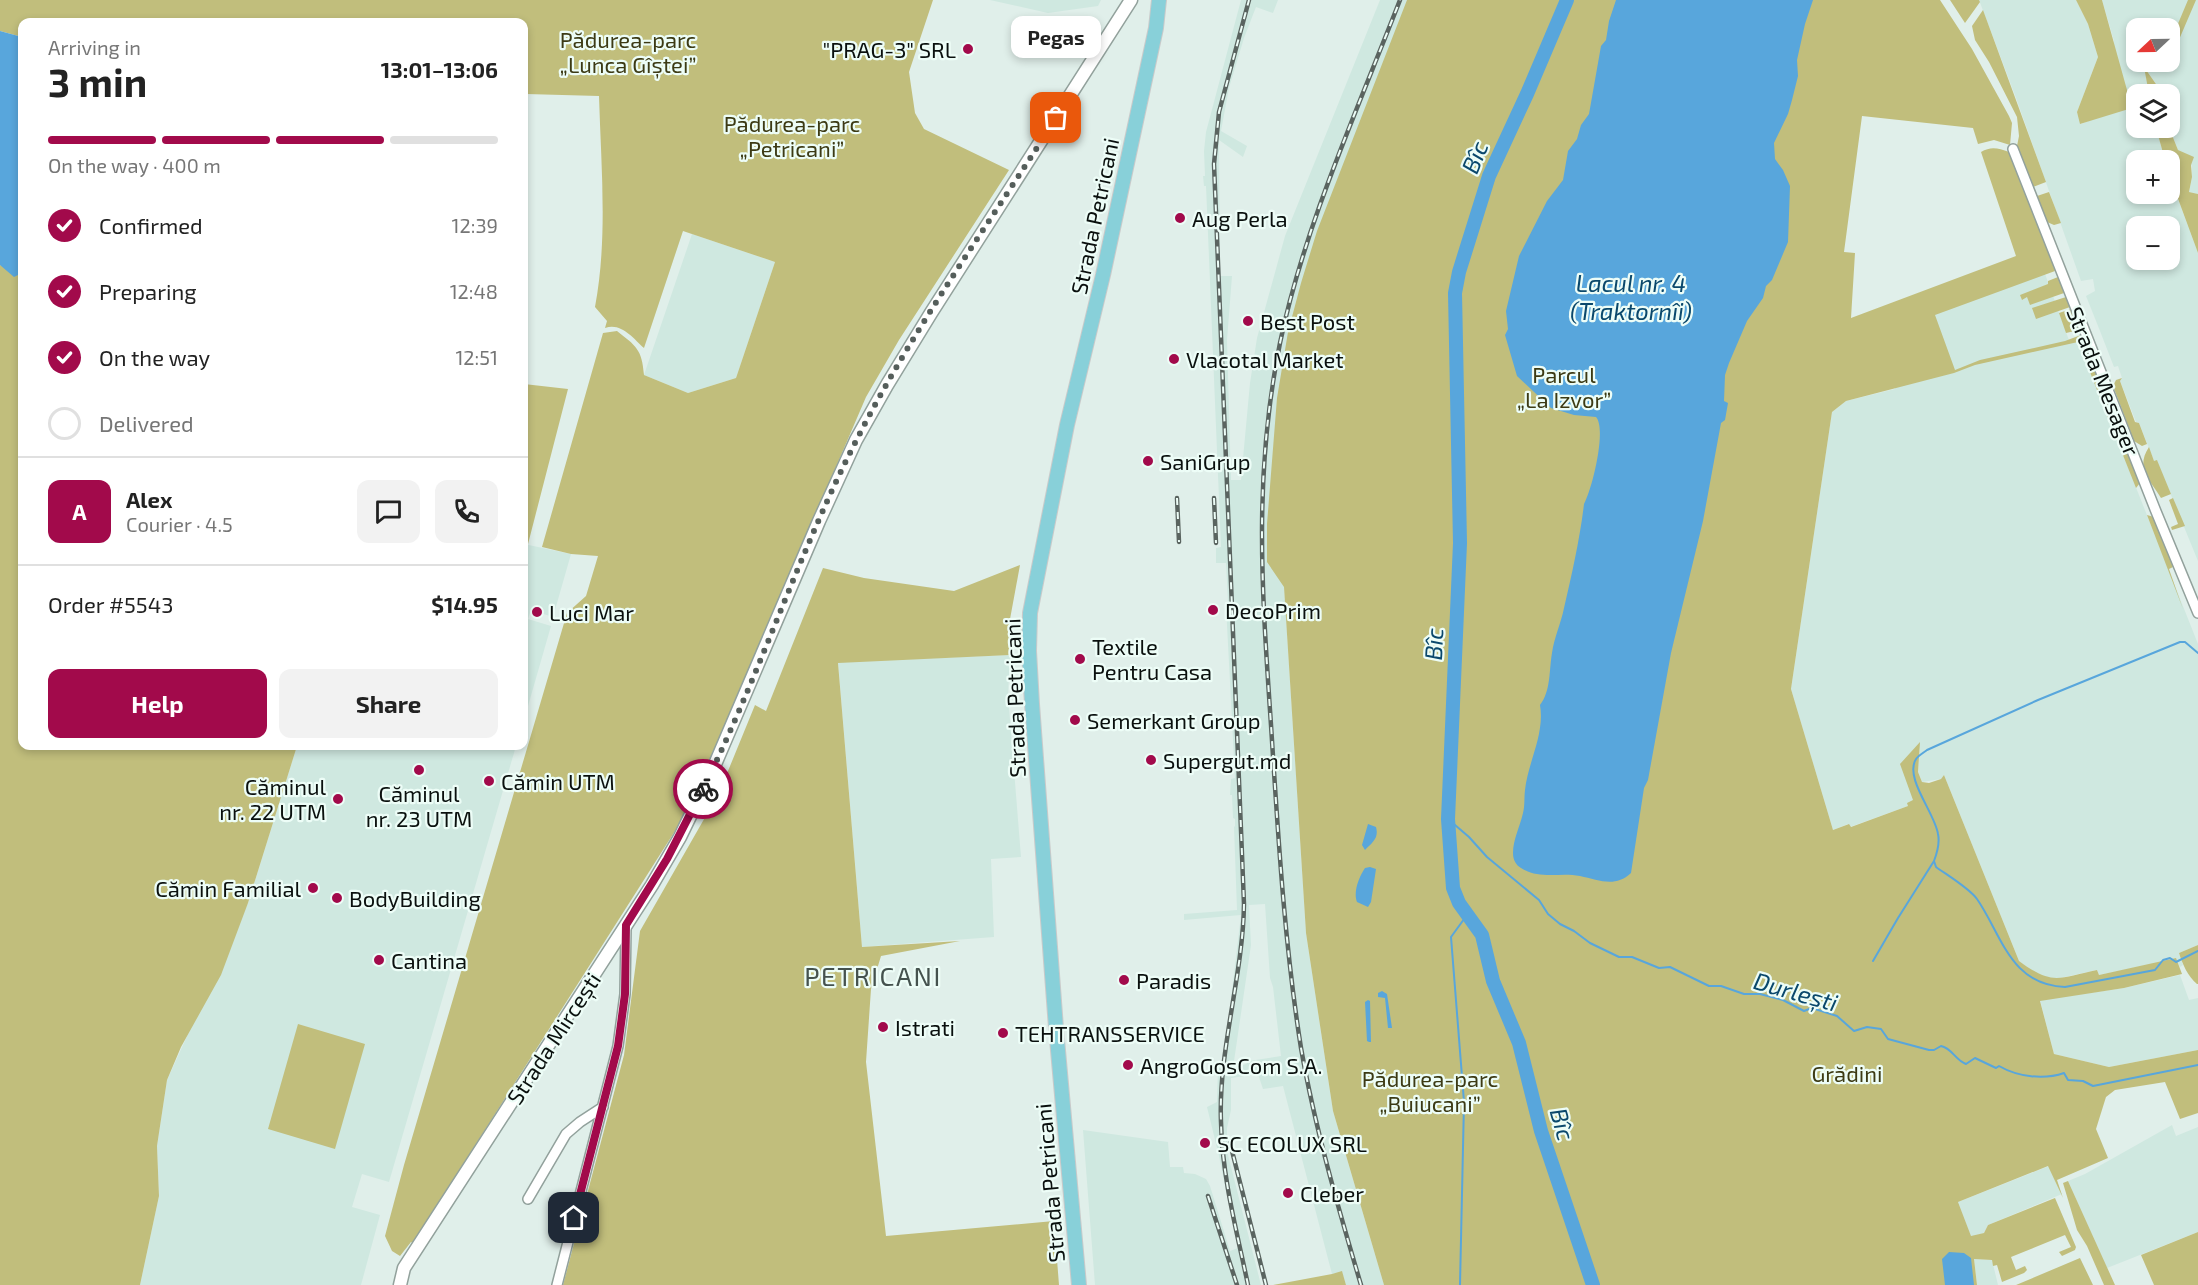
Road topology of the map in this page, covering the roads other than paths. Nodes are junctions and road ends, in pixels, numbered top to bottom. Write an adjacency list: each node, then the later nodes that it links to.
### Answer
1 (1131, 0): 6 (main road, Strada Mircești)
2 (1164, 0): 3 (main road, Strada Petricani)
3 (1159, 7): 11 (main road, Strada Petricani)
4 (2013, 149): 5 (street, Strada Mesager)
5 (2198, 613)
6 (626, 925): 7 (street); 9 (main road, Strada Mircești)
7 (603, 1107): 8 (street); 10 (street)
8 (528, 1199)
9 (400, 1285)
10 (557, 1285)
11 (1078, 1285)

